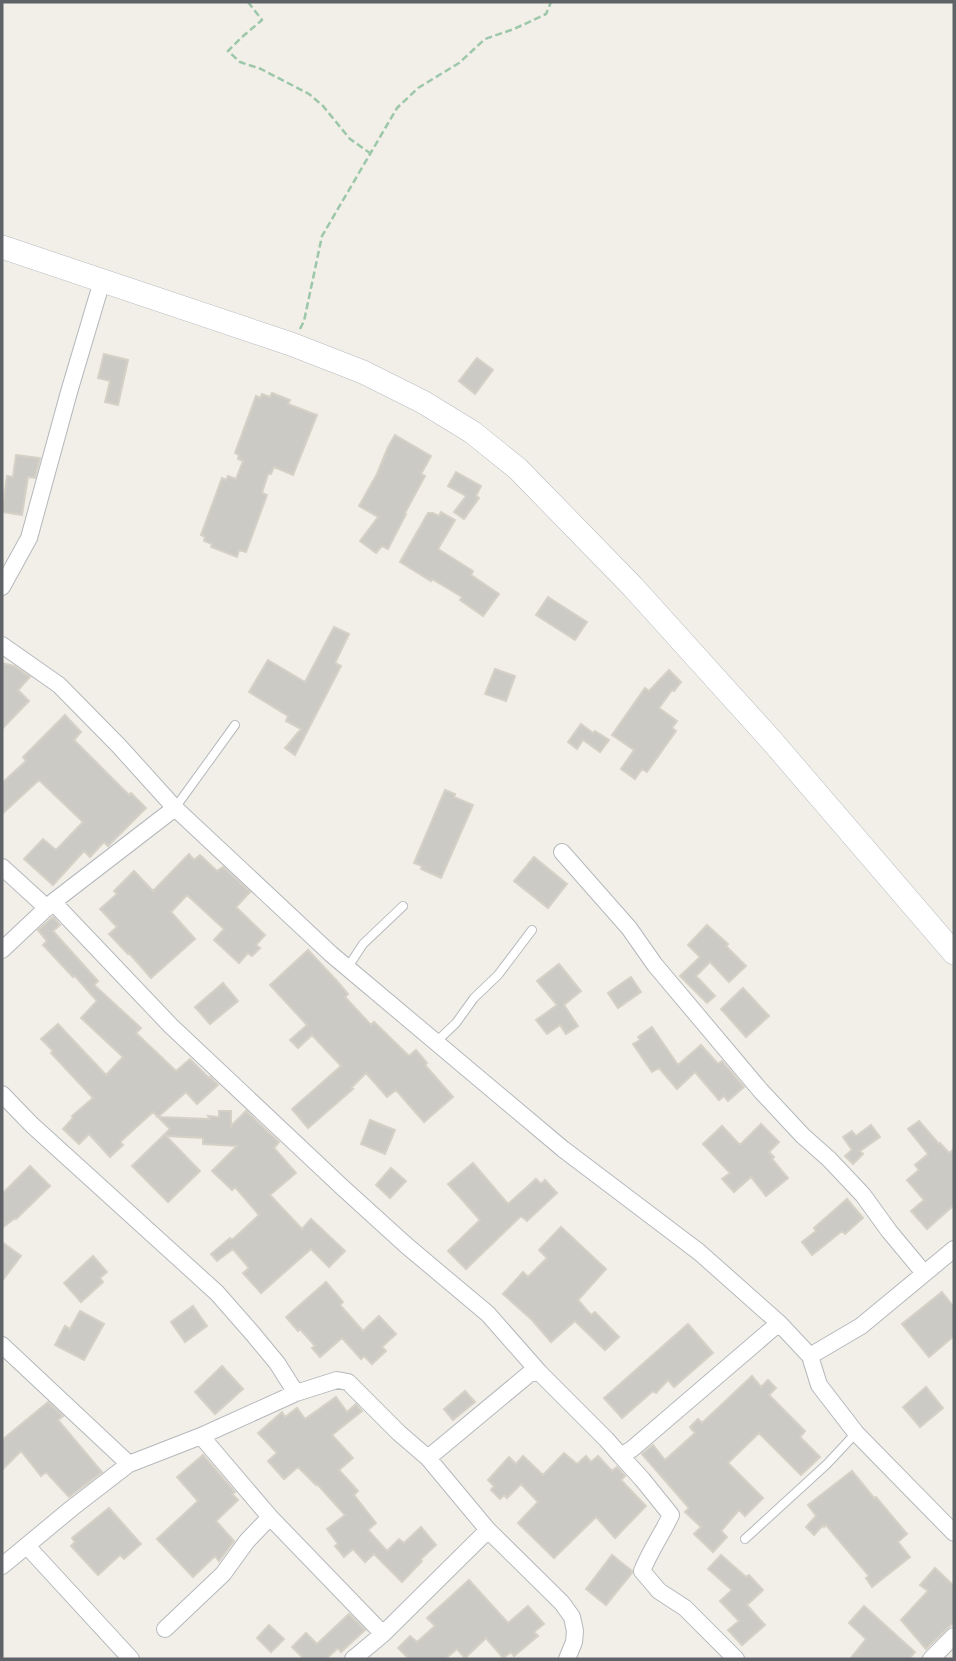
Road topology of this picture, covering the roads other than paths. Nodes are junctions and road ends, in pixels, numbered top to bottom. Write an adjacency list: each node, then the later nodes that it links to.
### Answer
1 (2, 247): 2 (main road)
2 (102, 281): 3 (street); 13 (main road)
3 (2, 587)
4 (2, 645): 6 (street)
5 (235, 725): 6 (lane)
6 (175, 808): 9 (street); 14 (street)
7 (562, 852): 18 (street)
8 (2, 867): 9 (street)
9 (50, 905): 12 (street); 22 (street)
10 (403, 906): 14 (lane)
11 (532, 930): 15 (lane)
12 (2, 950)
13 (954, 953)
14 (348, 967): 15 (street)
15 (436, 1042): 19 (street)
16 (2, 1094): 23 (street)
17 (954, 1249): 18 (street)
18 (924, 1273): 21 (street)
19 (779, 1323): 21 (street); 26 (street)
20 (2, 1345): 28 (street)
21 (810, 1356): 24 (street)
22 (539, 1373): 26 (street); 27 (street)
23 (296, 1393): 25 (street); 27 (street)
24 (856, 1433): 31 (street); 32 (lane)
25 (201, 1436): 28 (street); 29 (street)
26 (621, 1456): 41 (street)
27 (428, 1458): 30 (street)
28 (129, 1464): 33 (street)
29 (270, 1517): 35 (street); 36 (street)
30 (488, 1530): 36 (street); 40 (street)
31 (954, 1533)
32 (745, 1539)
33 (27, 1546): 34 (street); 38 (street)
34 (2, 1565)
35 (165, 1629)
36 (383, 1634): 39 (street)
37 (954, 1636): 42 (street)
38 (131, 1659)
39 (353, 1659)
40 (567, 1659)
41 (736, 1659)
42 (931, 1659)

